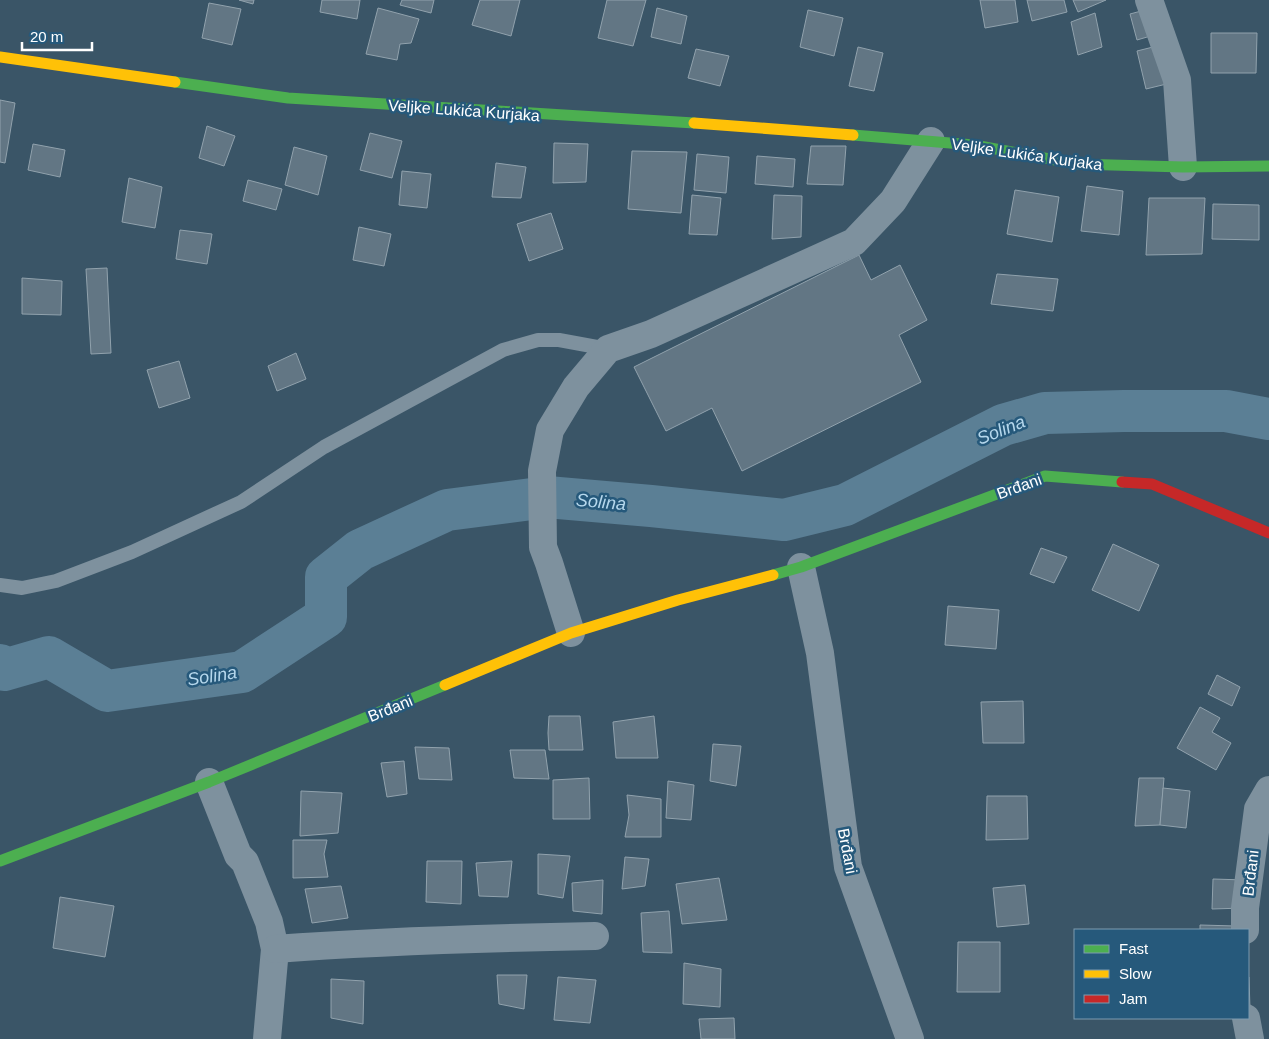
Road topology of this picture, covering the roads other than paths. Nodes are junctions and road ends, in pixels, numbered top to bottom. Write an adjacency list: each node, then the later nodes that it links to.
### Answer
1 (1149, 0): 5 (street)
2 (0, 57): 3 (street, Veljke Lukića Kurjaka)
3 (931, 141): 5 (street, Veljke Lukića Kurjaka); 6 (street, Veljke Lukića Kurjaka)
4 (1269, 166): 5 (street, Veljke Lukića Kurjaka)
5 (1183, 168)
6 (608, 349): 9 (lane); 10 (street)
7 (1269, 532): 8 (street, Brđani)
8 (801, 567): 10 (street, Brđani); 19 (street, Brđani)
9 (0, 585)
10 (571, 634): 11 (street, Brđani)
11 (209, 782): 13 (street, Brđani); 16 (street)
12 (1269, 790): 14 (street, Brđani)
13 (0, 861)
14 (1245, 929)
15 (595, 936): 16 (street)
16 (275, 950): 18 (street)
17 (1246, 1019): 20 (street)
18 (267, 1039)
19 (910, 1039)
20 (1250, 1039)

